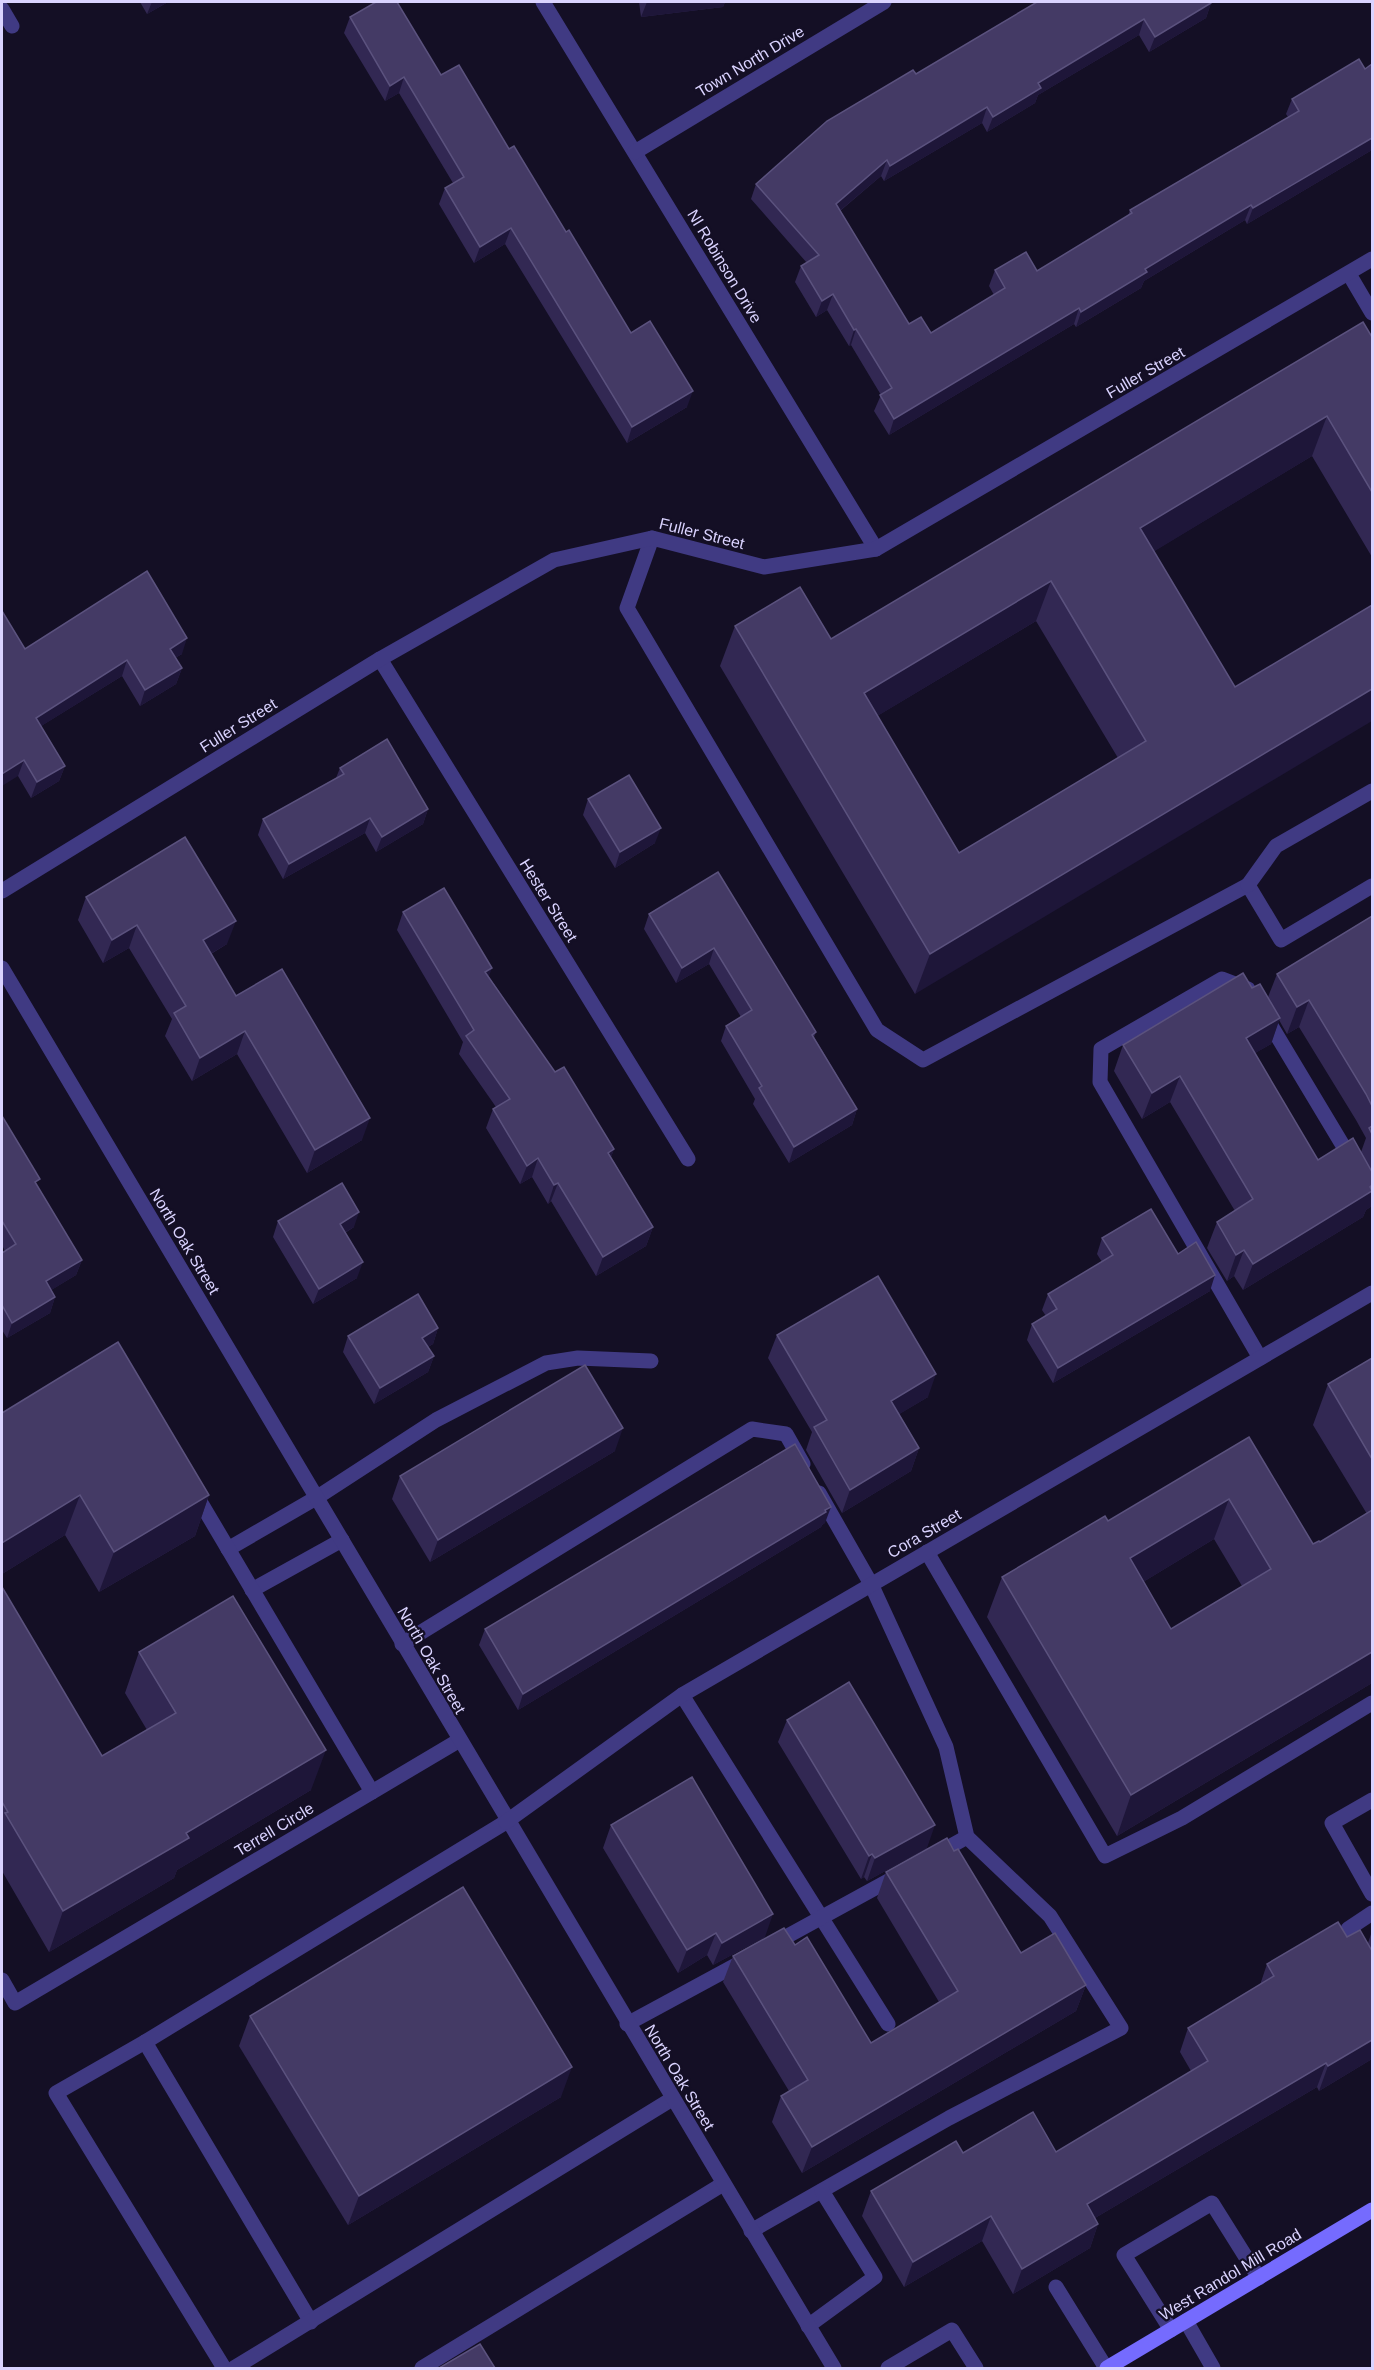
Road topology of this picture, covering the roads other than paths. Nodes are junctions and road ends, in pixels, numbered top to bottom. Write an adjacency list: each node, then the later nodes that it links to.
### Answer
1 (543, 2): 5 (street, Nl Robinson Drive)
2 (884, 2): 5 (street, Town North Drive)
3 (2, 9): 4 (street)
4 (12, 26)
5 (635, 152): 10 (street, Nl Robinson Drive)
6 (1372, 260): 7 (street, Fuller Street)
7 (1349, 274): 8 (street); 10 (street, Fuller Street)
8 (1372, 314)
9 (652, 538): 10 (street, Fuller Street); 11 (street, Fuller Street); 13 (street)
10 (876, 549)
11 (380, 659): 15 (street, Fuller Street); 17 (street, Hester Street)
12 (1372, 791): 13 (street)
13 (1248, 885): 14 (street)
14 (1372, 886)
15 (2, 891)
16 (2, 968): 23 (street, North Oak Street)
17 (688, 1159)
18 (1372, 1194): 20 (street)
19 (1372, 1293): 20 (street, Cora Street)
20 (1260, 1358): 26 (street, Cora Street)
21 (651, 1361): 23 (street)
22 (186, 1478): 25 (street)
23 (316, 1498): 24 (street, North Oak Street); 25 (street)
24 (342, 1540): 28 (street); 29 (street, North Oak Street)
25 (228, 1550): 28 (street)
26 (927, 1552): 27 (street, Cora Street); 31 (street)
27 (871, 1584): 29 (street); 30 (street, Cora Street); 36 (street)
28 (252, 1590): 33 (street)
29 (402, 1644): 32 (street, North Oak Street)
30 (682, 1695): 35 (street, Cora Street); 39 (street)
31 (1372, 1703)
32 (458, 1741): 33 (street); 35 (street, North Oak Street)
33 (372, 1792): 41 (street, Terrell Circle)
34 (1372, 1800): 37 (street)
35 (506, 1822): 42 (street, North Oak Street); 44 (street, Cora Street)
36 (967, 1837): 39 (street); 47 (street)
37 (1372, 1894)
38 (1372, 1913): 40 (street)
39 (822, 1917): 42 (street); 43 (street)
40 (1372, 1971)
41 (2, 1980)
42 (627, 2024): 45 (street, North Oak Street)
43 (888, 2024)
44 (145, 2042): 53 (street); 56 (street, Cora Street)
45 (672, 2098): 46 (street, North Oak Street); 53 (street)
46 (723, 2184): 49 (street, North Oak Street); 58 (street)
47 (822, 2191): 49 (street); 54 (street)
48 (1372, 2212): 50 (main road, West Randol Mill Road)
49 (751, 2231): 54 (street, North Oak Street)
50 (1259, 2278): 52 (main road, West Randol Mill Road); 55 (street)
51 (1056, 2287): 62 (street)
52 (1186, 2321): 55 (main road, West Randol Mill Road); 63 (street)
53 (311, 2322): 57 (street)
54 (808, 2326): 59 (street, North Oak Street)
55 (1171, 2330): 62 (main road, West Randol Mill Road)
56 (224, 2368)
57 (234, 2368)
58 (422, 2368)
59 (834, 2368)
60 (888, 2368): 61 (street)
61 (976, 2368)
62 (1106, 2368)
63 (1213, 2368)

